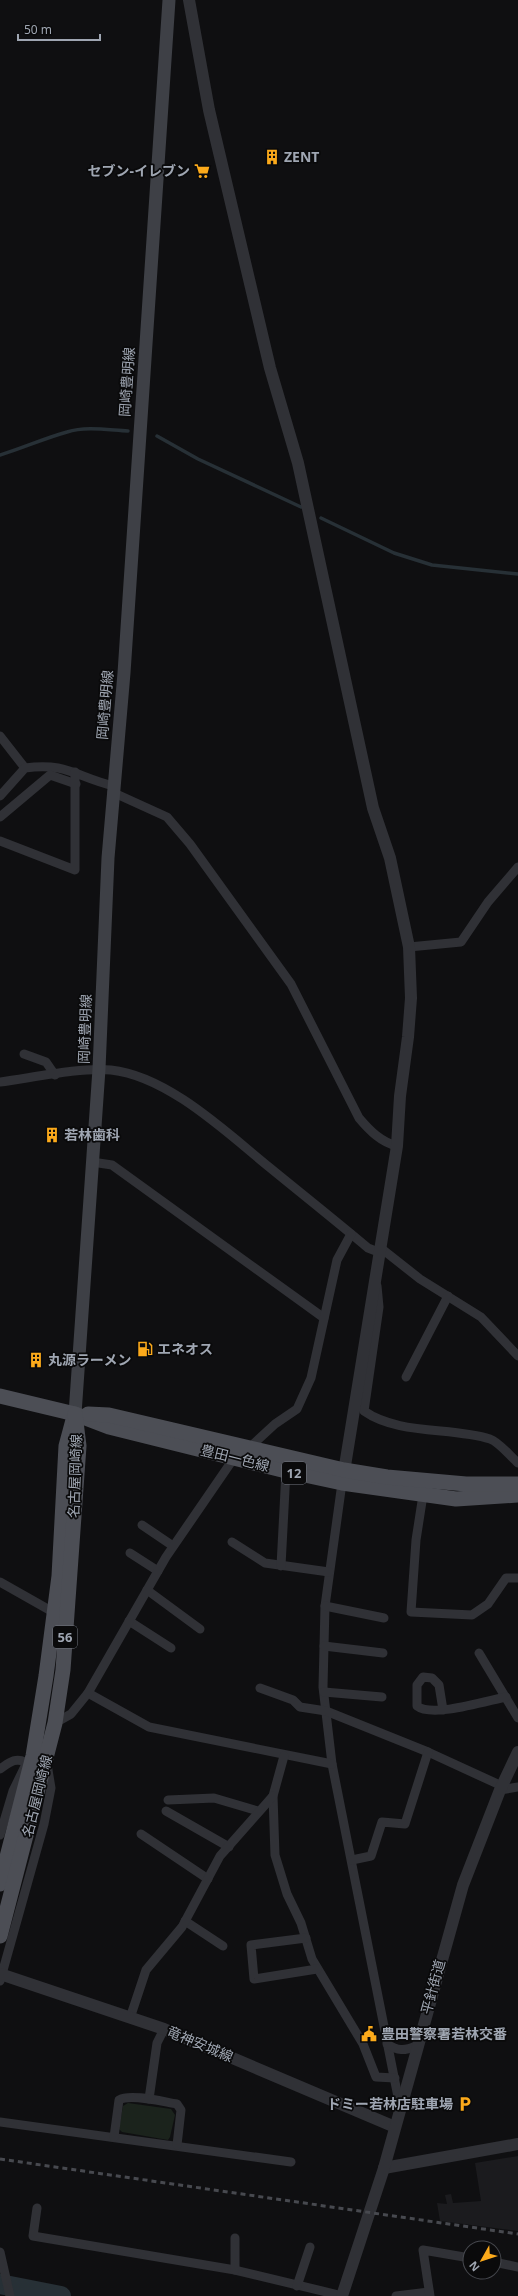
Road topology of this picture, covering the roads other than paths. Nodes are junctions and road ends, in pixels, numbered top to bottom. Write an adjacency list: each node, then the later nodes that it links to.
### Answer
1 (169, 0): 7 (main road, 岡崎豊明線)
2 (189, 0): 12 (street)
3 (0, 736): 4 (street)
4 (25, 768): 5 (street); 8 (street)
5 (75, 772): 6 (street); 7 (street)
6 (76, 784): 9 (street); 10 (street)
7 (113, 789): 14 (main road, 岡崎豊明線); 17 (street)
8 (0, 796)
9 (0, 817)
10 (0, 841)
11 (518, 867): 12 (street)
12 (410, 947): 17 (street)
13 (24, 1054): 15 (street)
14 (100, 1069): 15 (street); 18 (main road, 岡崎豊明線); 19 (street)
15 (55, 1075): 16 (street)
16 (0, 1082)
17 (397, 1146): 20 (street)
18 (92, 1162): 23 (street); 27 (main road, 岡崎豊明線)
19 (351, 1234): 20 (street); 23 (street)
20 (381, 1252): 21 (street); 22 (street)
21 (377, 1277): 30 (street); 32 (street)
22 (448, 1296): 24 (street); 25 (street)
23 (324, 1318): 28 (street)
24 (518, 1356)
25 (406, 1377)
26 (0, 1396): 27 (main road, 豊田一色線 / 12)
27 (75, 1414): 28 (main road, 豊田一色線 / 12); 29 (main road, 豊田一色線 / 12); 47 (main road, 名古屋岡崎線 / 56); 63 (main road, 名古屋岡崎線 / 56)
28 (249, 1448): 32 (main road, 豊田一色線 / 12)
29 (234, 1458): 31 (main road, 豊田一色線 / 12); 38 (street)
30 (518, 1462)
31 (286, 1471): 32 (main road, 豊田一色線 / 12); 40 (street)
32 (343, 1476): 33 (main road, 豊田一色線 / 12); 34 (main road, 豊田一色線 / 12); 42 (street)
33 (518, 1484)
34 (424, 1495): 35 (main road, 豊田一色線 / 12); 43 (street)
35 (518, 1495)
36 (142, 1525): 38 (street)
37 (232, 1542): 40 (street)
38 (173, 1546): 41 (street)
39 (130, 1553): 41 (street)
40 (281, 1566): 42 (street)
41 (158, 1571): 45 (street)
42 (329, 1572): 46 (street)
43 (518, 1578)
44 (0, 1582): 47 (street)
45 (147, 1590): 49 (street); 50 (street)
46 (325, 1606): 48 (street); 51 (street)
47 (53, 1612): 67 (main road, 名古屋岡崎線 / 56)
48 (384, 1618)
49 (129, 1622): 52 (street); 57 (street)
50 (200, 1629)
51 (324, 1646): 53 (street); 56 (street)
52 (171, 1648)
53 (383, 1653)
54 (479, 1653): 59 (street)
55 (260, 1688): 61 (street)
56 (324, 1692): 58 (street); 61 (street)
57 (88, 1693): 63 (street); 66 (street)
58 (382, 1697)
59 (506, 1697): 60 (street); 62 (street)
60 (443, 1710)
61 (326, 1711): 64 (street); 68 (street)
62 (518, 1718)
63 (55, 1723): 67 (main road, 名古屋岡崎線 / 56)
64 (428, 1752): 71 (street); 80 (street)
65 (518, 1752): 71 (street, 平針街道)
66 (284, 1756): 68 (street); 72 (street)
67 (35, 1759): 69 (street); 77 (street); 79 (main road, 名古屋岡崎線 / 56); 88 (street)
68 (332, 1764): 80 (street)
69 (0, 1769)
70 (518, 1787): 71 (street)
71 (501, 1788): 92 (street, 平針街道)
72 (273, 1796): 75 (street); 85 (street)
73 (168, 1800): 75 (street)
74 (166, 1811): 78 (street)
75 (258, 1811): 78 (street)
76 (141, 1834): 81 (street)
77 (0, 1835)
78 (229, 1847): 81 (street)
79 (15, 1855): 82 (main road, 名古屋岡崎線 / 56); 84 (main road, 名古屋岡崎線 / 56)
80 (352, 1860): 91 (street)
81 (208, 1879): 83 (street)
82 (0, 1884)
83 (185, 1921): 86 (street); 89 (street)
84 (0, 1936)
85 (306, 1938): 87 (street); 87 (street)
86 (223, 1946)
87 (317, 1969): 93 (street)
88 (1, 1977): 89 (street, 竜神安城線)
89 (130, 2018): 90 (street, 竜神安城線)
90 (164, 2029): 94 (street); 97 (street, 竜神安城線)
91 (387, 2044): 92 (street); 93 (street)
92 (416, 2046): 95 (street, 平針街道)
93 (395, 2078): 95 (street)
94 (149, 2099): 98 (street); 100 (street)
95 (400, 2107): 97 (street, 平針街道)
96 (0, 2122): 98 (street)
97 (395, 2127): 102 (street, 平針街道)
98 (114, 2137): 100 (street)
99 (518, 2144): 102 (street)
100 (177, 2145): 101 (street)
101 (291, 2162)
102 (384, 2168): 114 (street, 平針街道)
103 (37, 2208): 110 (street)
104 (235, 2238): 110 (street)
105 (310, 2247): 111 (street)
106 (1, 2255): 113 (street)
107 (462, 2257): 112 (street)
108 (502, 2263): 109 (street)
109 (518, 2266)
110 (235, 2270): 111 (street)
111 (297, 2286): 114 (street)
112 (430, 2294): 115 (street)
113 (10, 2296)
114 (343, 2296)
115 (396, 2296)

